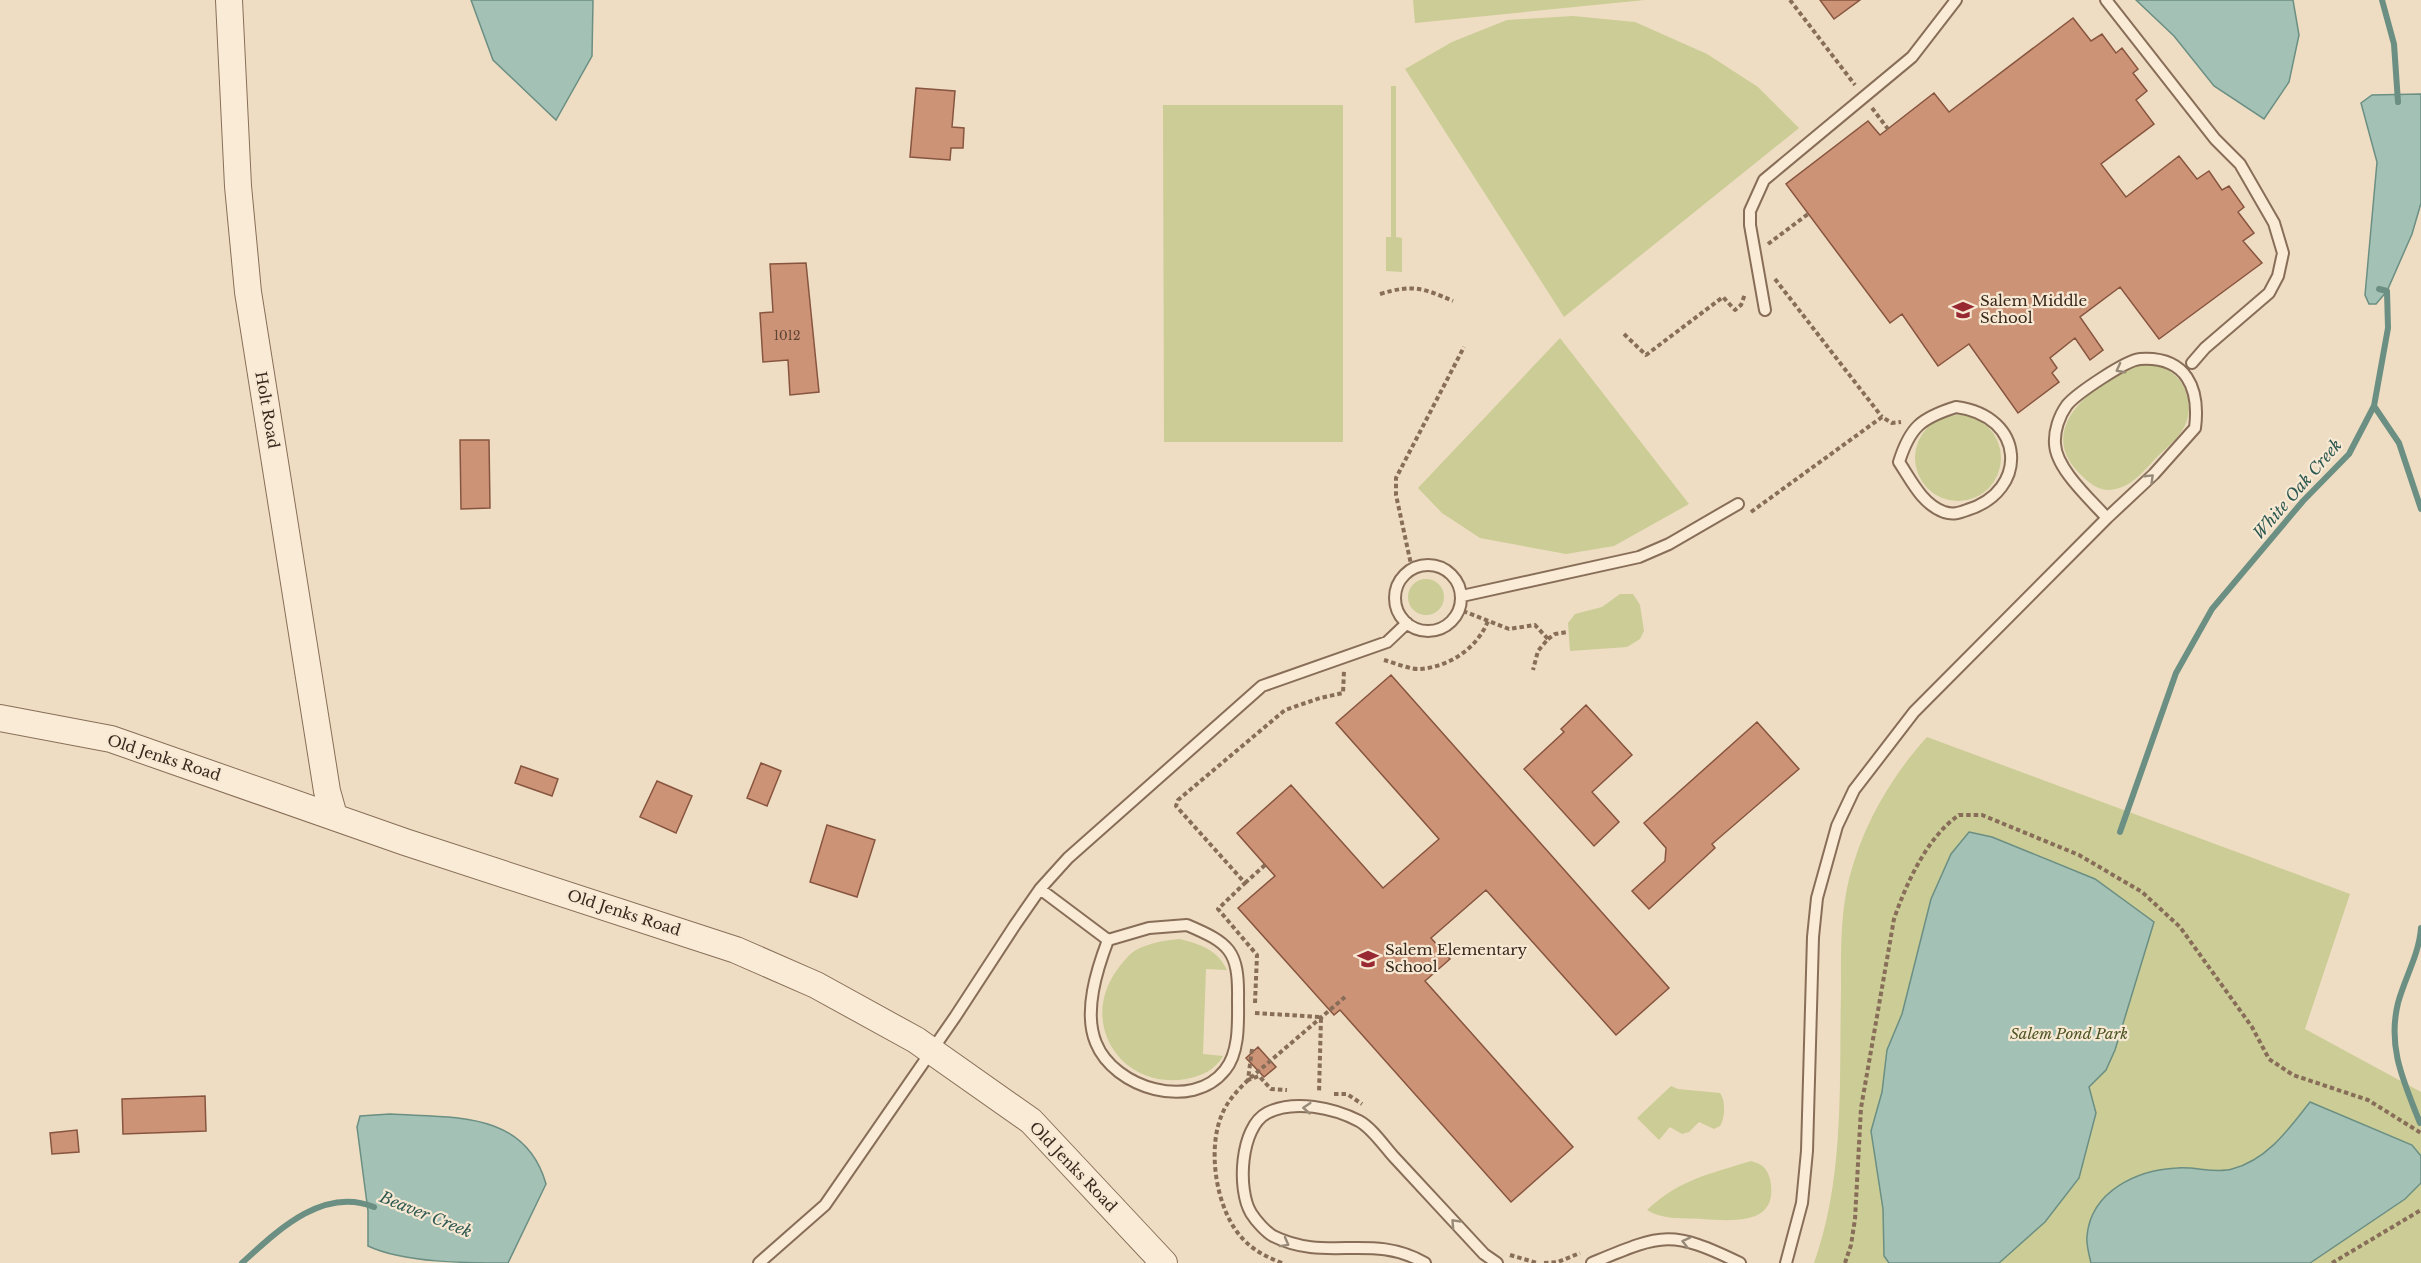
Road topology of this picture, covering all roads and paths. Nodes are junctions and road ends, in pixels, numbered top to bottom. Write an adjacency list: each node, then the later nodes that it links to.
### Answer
1 (229, 0): 34 (street, Holt Road)
2 (1956, 0): 5 (lane)
3 (2106, 0): 16 (lane)
4 (1791, 1): 5 (path)
5 (1865, 99): 6 (path); 8 (lane)
6 (1888, 129)
7 (1809, 214): 8 (path)
8 (1755, 253): 13 (lane)
9 (1771, 273): 17 (path)
10 (1746, 286): 14 (path)
11 (1380, 294): 12 (path)
12 (1453, 301)
13 (1765, 310)
14 (1624, 334)
15 (1464, 347): 23 (path)
16 (2192, 363)
17 (1882, 417): 18 (path); 21 (path)
18 (1904, 422)
19 (1899, 462): 19 (lane)
20 (1738, 504): 24 (lane)
21 (1746, 516)
22 (2107, 518): 22 (lane, one-way to 22); 56 (lane)
23 (1412, 569): 24 (lane); 27 (lane)
24 (1462, 596): 25 (lane)
25 (1459, 609): 26 (path); 27 (lane)
26 (1488, 621): 29 (path); 30 (path)
27 (1407, 623): 37 (lane)
28 (1568, 632): 29 (path)
29 (1548, 639): 32 (path)
30 (1375, 662)
31 (1351, 668): 36 (path)
32 (1533, 670)
33 (0, 718): 34 (street, Old Jenks Road)
34 (334, 816): 44 (street, Old Jenks Road)
35 (1265, 865): 36 (path)
36 (1245, 883): 40 (path)
37 (1040, 889): 38 (lane); 44 (lane)
38 (1108, 940): 38 (lane)
39 (1345, 997): 41 (path)
40 (1255, 1013): 41 (path); 42 (path)
41 (1321, 1017): 45 (path); 47 (path)
42 (1255, 1023)
43 (1253, 1046): 46 (path)
44 (932, 1050): 50 (lane); 51 (street, Old Jenks Road)
45 (1259, 1071)
46 (1248, 1080)
47 (1318, 1093)
48 (2421, 1133): 57 (path)
49 (2421, 1210): 58 (path)
50 (759, 1263)
51 (1164, 1263)
52 (1425, 1263): 53 (lane, one-way to 52)
53 (1497, 1263)
54 (1592, 1263): 55 (lane, one-way to 54)
55 (1740, 1263)
56 (1786, 1263)
57 (1845, 1263)
58 (2332, 1263)

